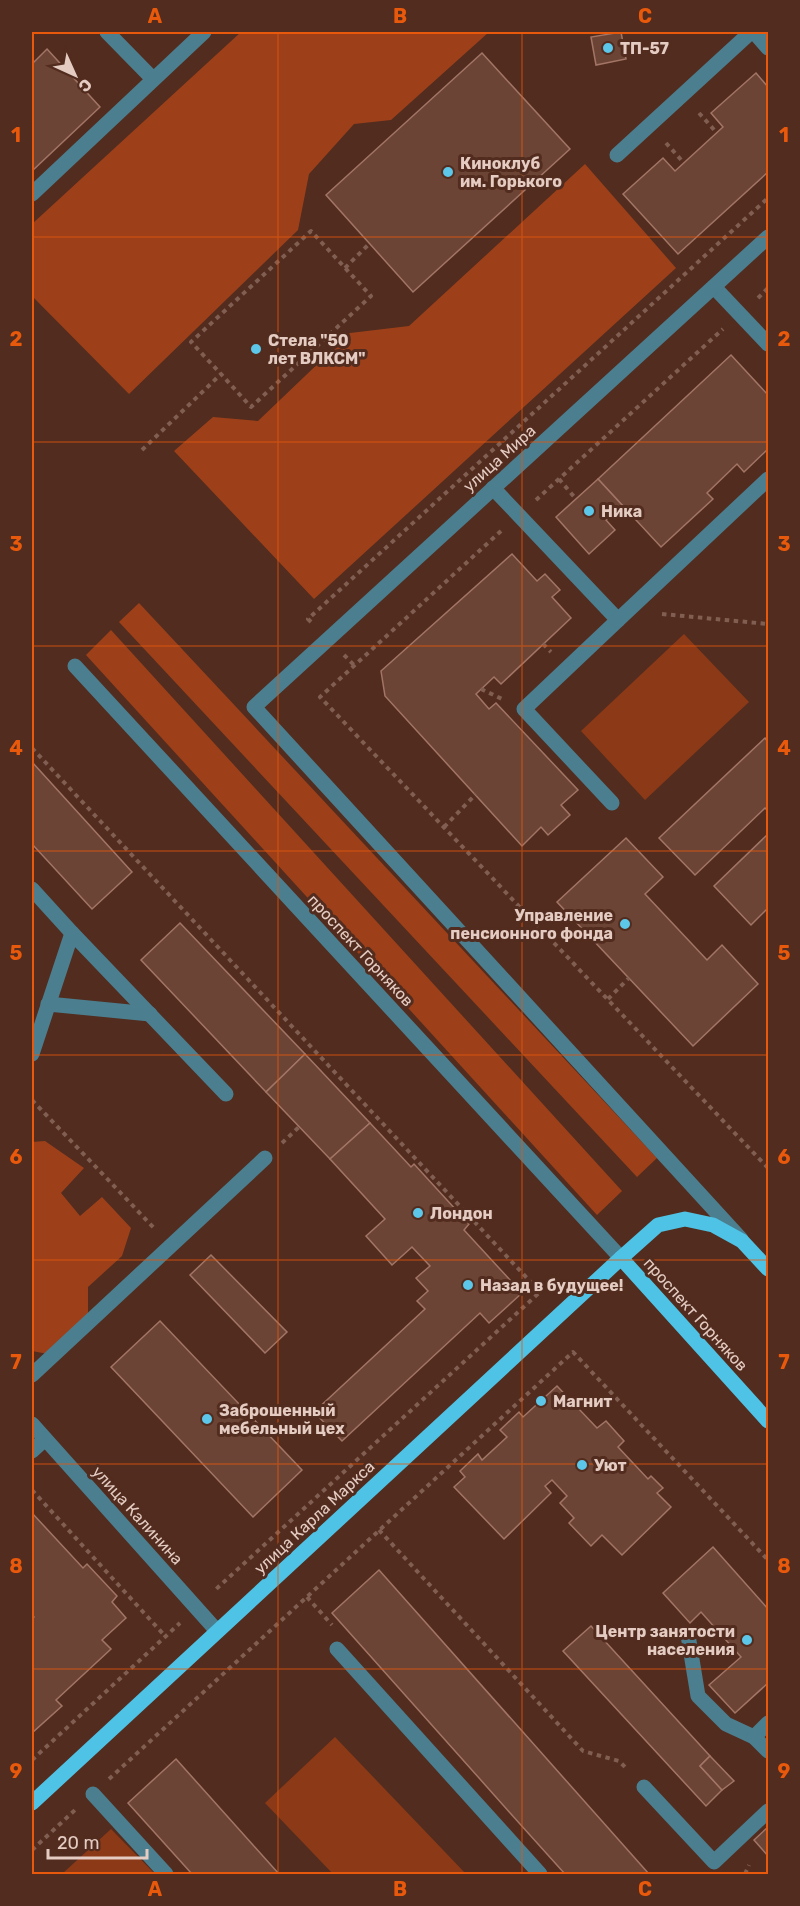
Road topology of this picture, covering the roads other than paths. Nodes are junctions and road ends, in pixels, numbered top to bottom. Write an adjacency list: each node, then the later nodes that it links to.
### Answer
1 (107, 32): 5 (street)
2 (204, 32): 5 (street)
3 (753, 32): 4 (street); 6 (street)
4 (768, 48)
5 (153, 78): 7 (street)
6 (617, 155)
7 (32, 194)
8 (768, 237): 9 (street, улица Мира)
9 (714, 287): 10 (street); 12 (street, улица Мира)
10 (768, 344)
11 (768, 479): 13 (street)
12 (494, 488): 13 (street); 15 (street, улица Мира)
13 (623, 615): 16 (street)
14 (75, 666): 25 (street, проспект Горняков)
15 (254, 706): 24 (street, проспект Горняков)
16 (612, 803)
17 (32, 889): 18 (street)
18 (72, 933): 19 (street); 20 (street)
19 (48, 1004): 20 (street); 21 (street)
20 (150, 1014): 22 (street)
21 (32, 1054)
22 (226, 1094)
23 (265, 1158): 27 (street)
24 (742, 1240): 25 (main road, проспект Горняков); 26 (main road, проспект Горняков)
25 (621, 1257): 28 (main road, проспект Горняков); 32 (main road, улица Карла Маркса)
26 (768, 1269)
27 (32, 1375)
28 (768, 1420)
29 (32, 1424): 30 (street, улица Калинина)
30 (45, 1439): 31 (street); 32 (street, улица Калинина)
31 (32, 1451)
32 (217, 1631): 40 (main road, улица Карла Маркса)
33 (688, 1635): 36 (street)
34 (337, 1649): 43 (street)
35 (768, 1723): 36 (street)
36 (754, 1737): 37 (street)
37 (768, 1751)
38 (644, 1786): 41 (street)
39 (93, 1794): 42 (street)
40 (32, 1803)
41 (768, 1811)
42 (166, 1875)
43 (540, 1875)

